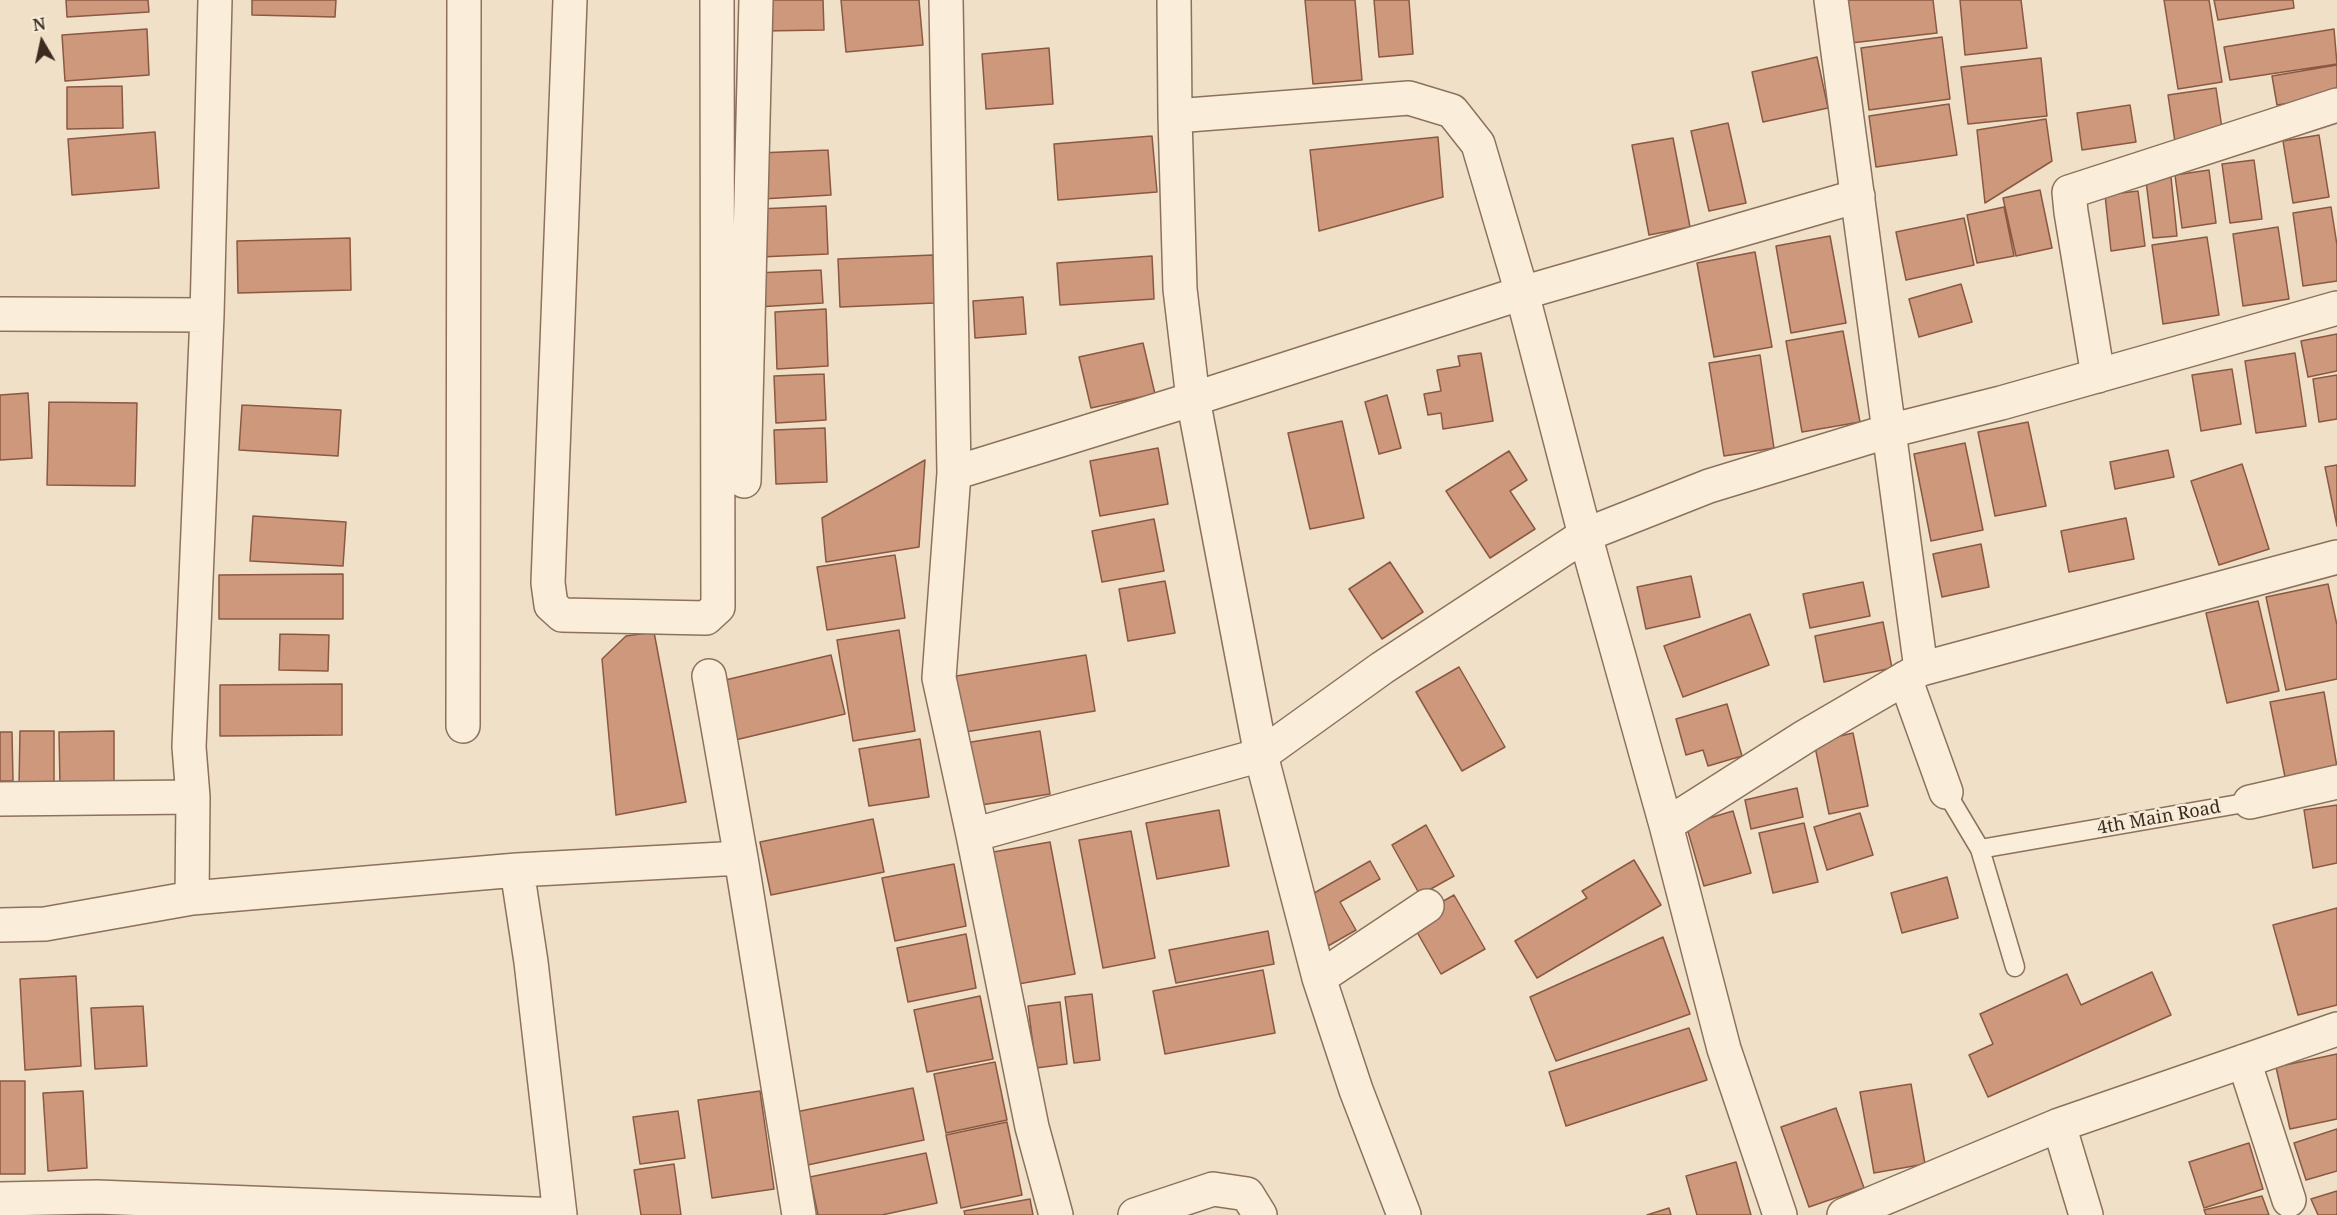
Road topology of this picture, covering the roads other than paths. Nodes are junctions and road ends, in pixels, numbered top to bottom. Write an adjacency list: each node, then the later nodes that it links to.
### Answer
1 (215, 0): 15 (street)
2 (464, 0): 25 (street)
3 (570, 0): 4 (street)
4 (717, 0)
5 (756, 0): 20 (street)
6 (946, 0): 19 (street)
7 (1174, 0): 10 (street)
8 (1831, 0): 11 (street)
9 (2337, 105): 16 (street)
10 (1175, 116): 12 (street); 17 (street)
11 (1858, 196): 12 (street); 18 (street)
12 (1522, 293): 17 (street); 21 (street)
13 (2337, 308): 16 (street)
14 (0, 314): 15 (street)
15 (207, 315): 29 (street)
16 (2098, 376): 18 (street)
17 (1193, 399): 19 (street); 26 (street)
18 (1889, 431): 21 (street); 23 (street)
19 (954, 473): 33 (street)
20 (744, 481)
21 (1585, 535): 26 (street); 32 (street)
22 (2337, 557): 23 (street)
23 (1913, 673): 28 (street); 32 (street)
24 (709, 676): 35 (street)
25 (463, 726)
26 (1261, 755): 33 (street); 41 (street)
27 (2337, 782): 31 (street, 4th Main Road)
28 (1946, 792): 34 (lane)
29 (193, 797): 30 (street); 37 (street)
30 (0, 799)
31 (2250, 802): 34 (lane, 4th Main Road)
32 (1666, 825): 53 (street)
33 (973, 835): 49 (street)
34 (1980, 849): 40 (lane)
35 (741, 858): 36 (street); 48 (street)
36 (517, 870): 37 (street); 47 (street)
37 (192, 898): 39 (street)
38 (1427, 906): 41 (street)
39 (0, 925)
40 (2015, 966)
41 (1319, 978): 52 (street)
42 (2337, 1029): 43 (street)
43 (2244, 1061): 44 (street); 46 (street)
44 (2059, 1125): 54 (street); 55 (street)
45 (0, 1199): 47 (street)
46 (2289, 1200)
47 (559, 1215)
48 (799, 1215)
49 (1056, 1215)
50 (1135, 1215): 51 (street)
51 (1260, 1215)
52 (1404, 1215)
53 (1780, 1215)
54 (1844, 1215)
55 (2086, 1215)

